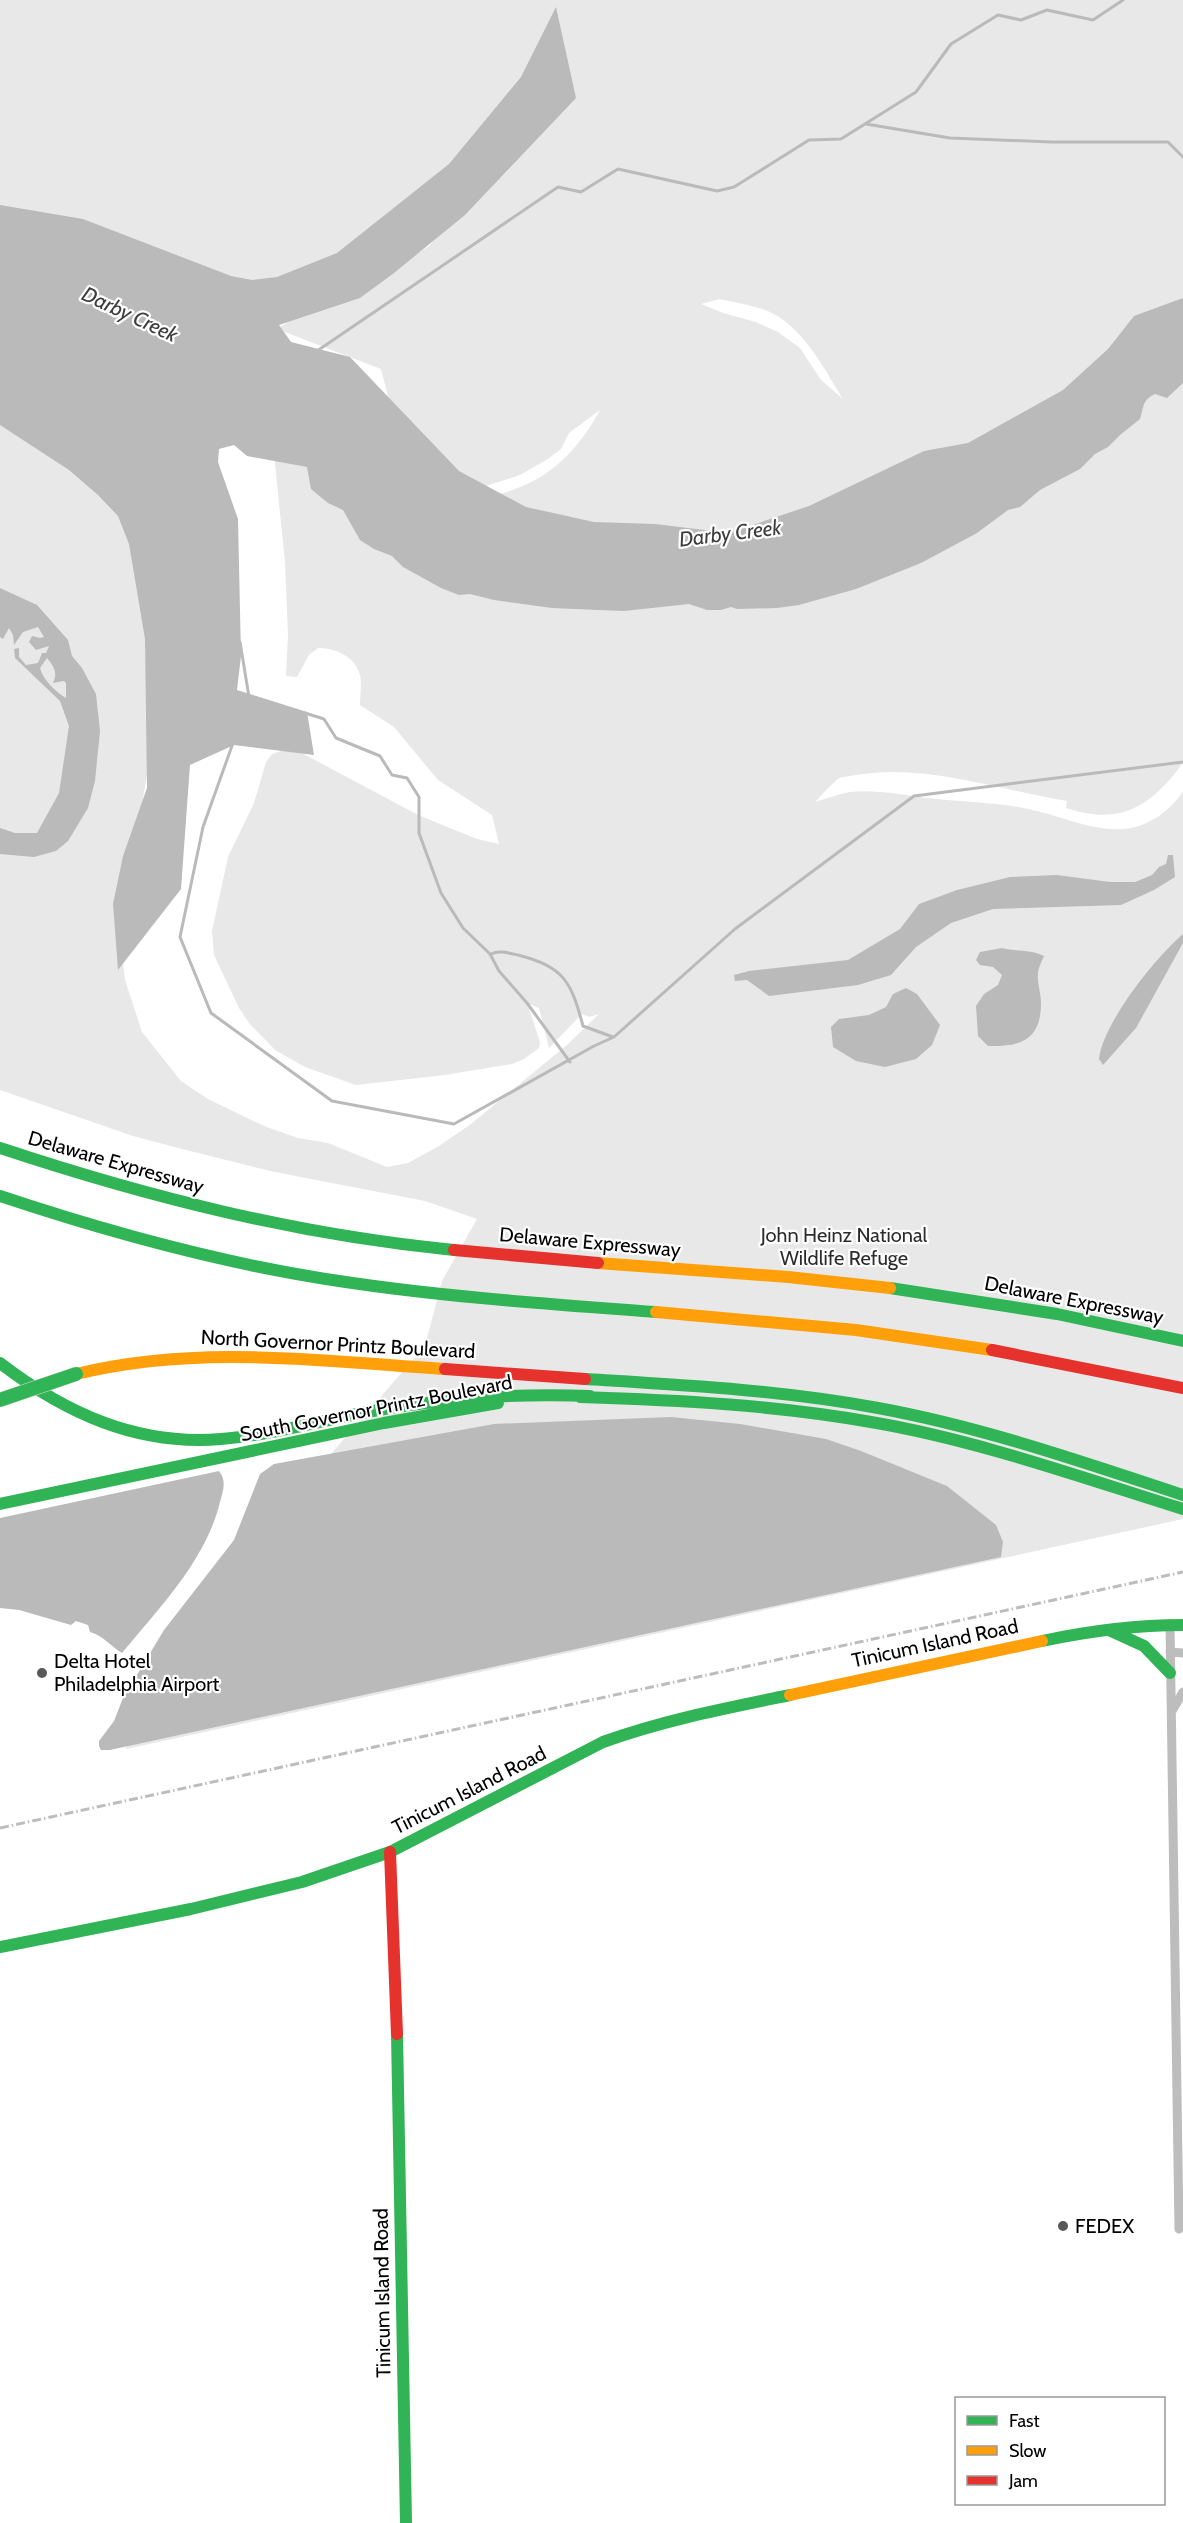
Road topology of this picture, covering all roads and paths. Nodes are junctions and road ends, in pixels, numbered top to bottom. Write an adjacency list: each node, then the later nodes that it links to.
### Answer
1 (0, 1148): 3 (main road, Delaware Expressway)
2 (0, 1196): 5 (main road)
3 (1183, 1341)
4 (0, 1363): 6 (main road)
5 (1183, 1388)
6 (590, 1396): 9 (main road, South Governor Printz Boulevard); 10 (main road, South Governor Printz Boulevard)
7 (0, 1400): 8 (main road, North Governor Printz Boulevard, bridge)
8 (1183, 1495)
9 (0, 1504)
10 (1183, 1509)
11 (1176, 1625): 12 (main road, Tinicum Island Road); 13 (street)
12 (1102, 1628): 15 (main road); 18 (main road, Tinicum Island Road)
13 (1170, 1652): 14 (street); 15 (street)
14 (1183, 1653)
15 (1170, 1673): 17 (street)
16 (1183, 1692): 17 (street)
17 (1171, 1713): 20 (street)
18 (390, 1852): 19 (main road); 21 (main road, Tinicum Island Road)
19 (0, 1947)
20 (1179, 2229)
21 (406, 2523)

